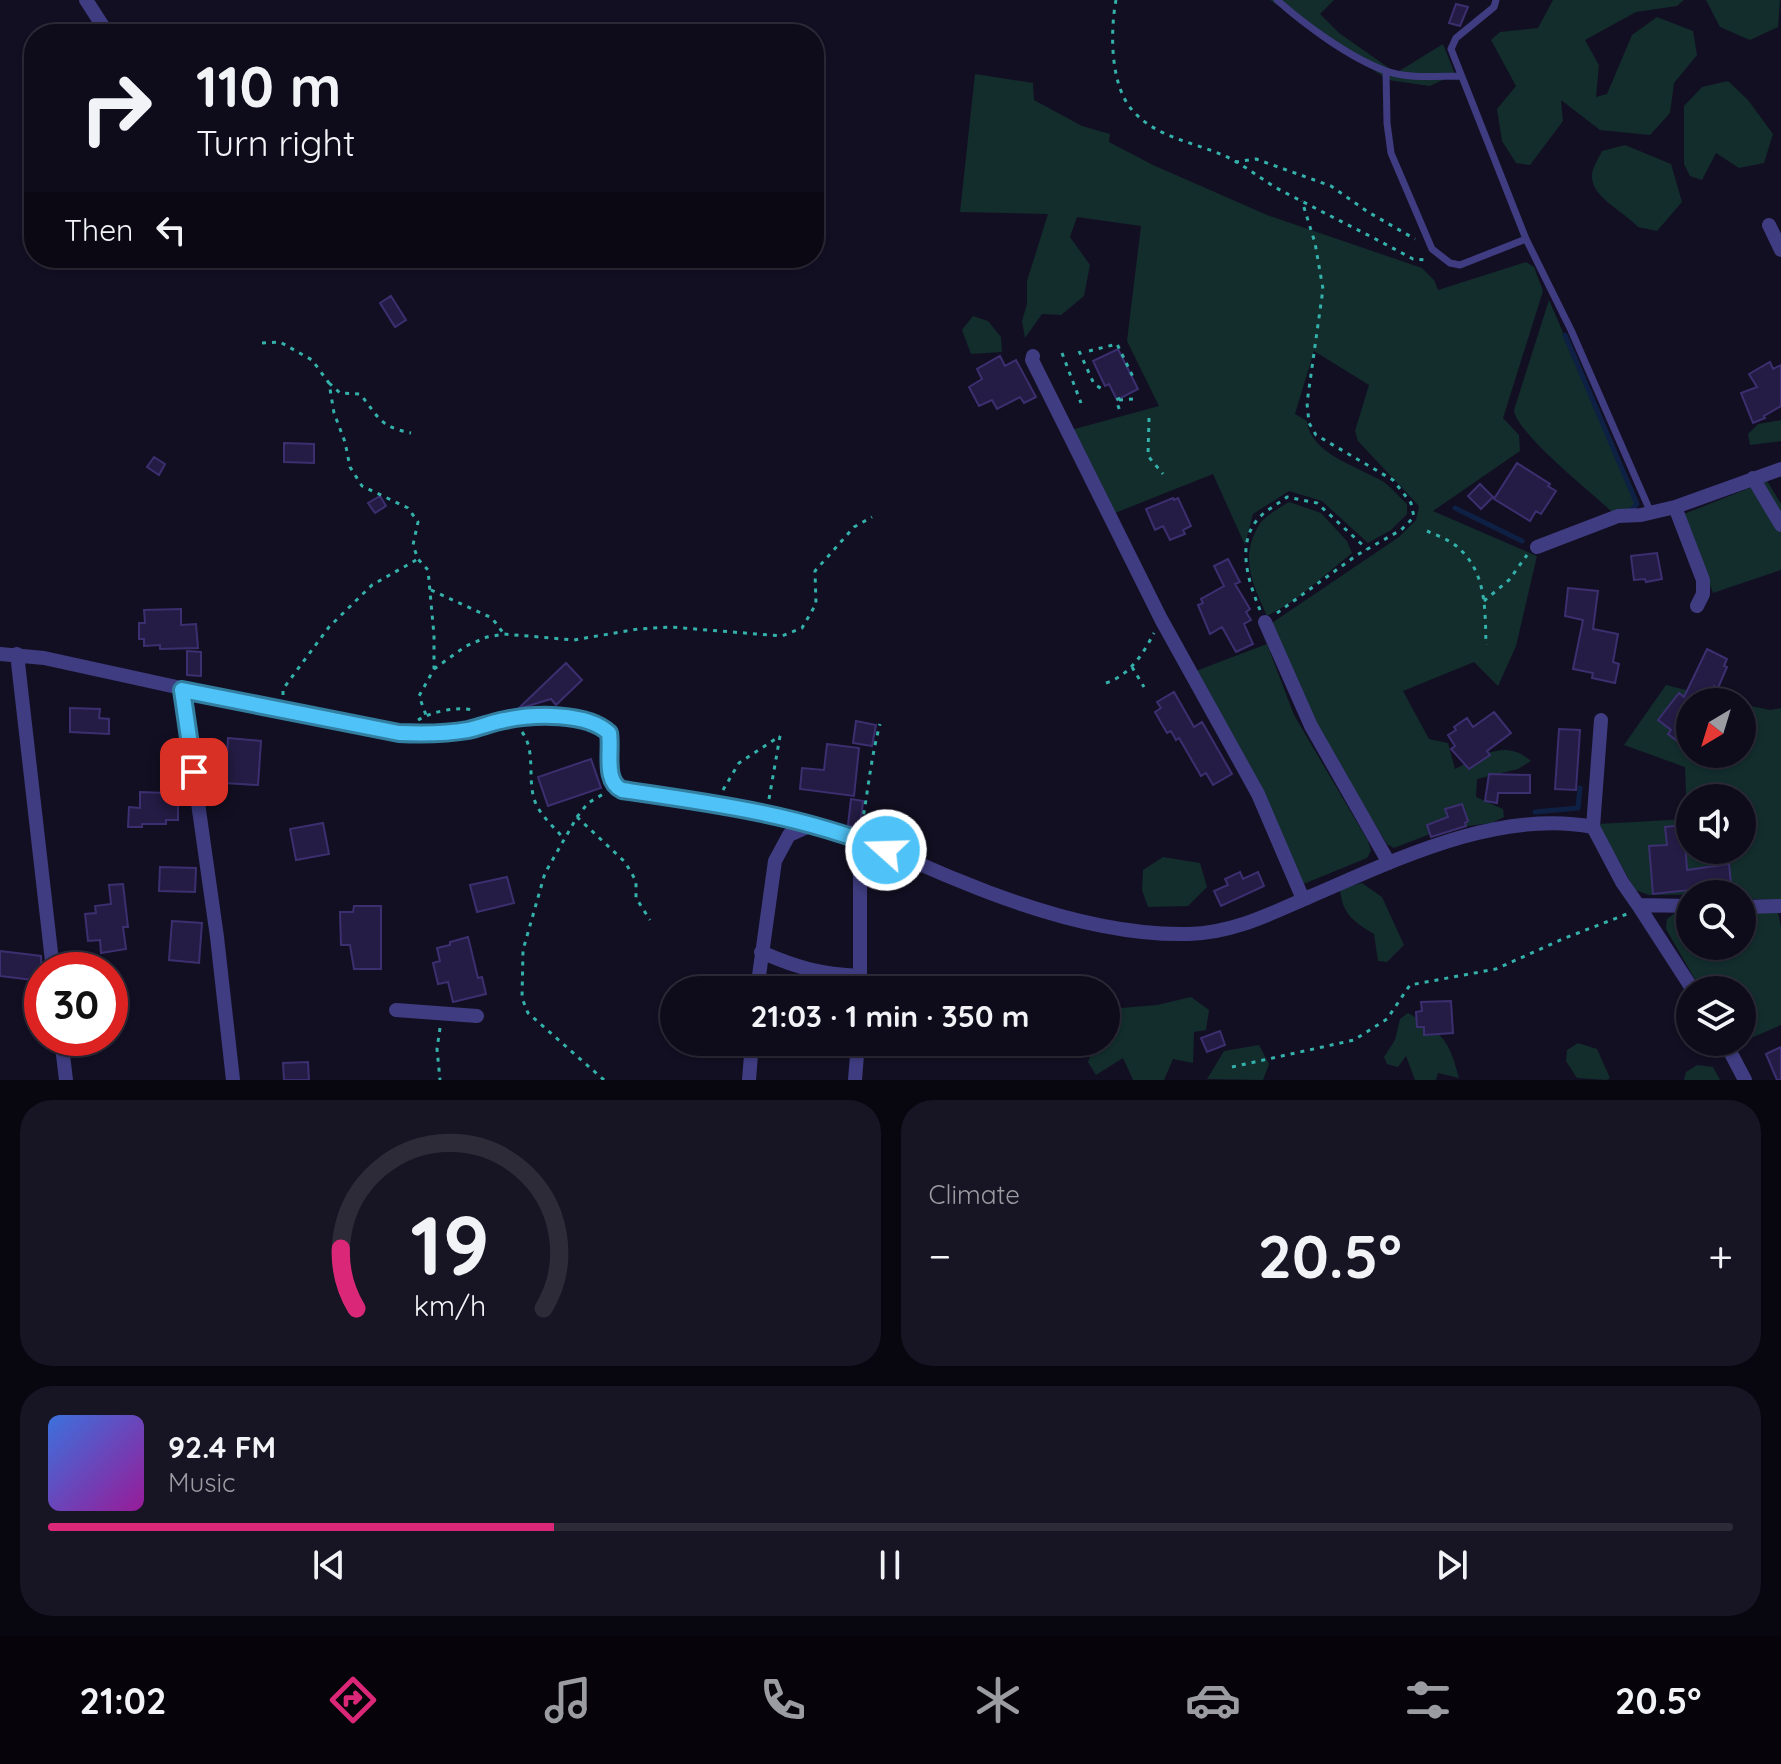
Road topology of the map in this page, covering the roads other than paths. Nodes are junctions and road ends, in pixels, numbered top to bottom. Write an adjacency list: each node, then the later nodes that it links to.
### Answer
1 (86, 0): 4 (street)
2 (1277, 0): 5 (lane)
3 (1496, 0): 6 (lane)
4 (102, 24)
5 (1386, 71): 6 (lane); 8 (lane)
6 (1460, 76): 8 (lane)
7 (1769, 225): 9 (street)
8 (1526, 239): 14 (lane)
9 (1781, 250)
10 (1033, 356): 27 (street)
11 (1781, 469): 12 (street)
12 (1753, 478): 13 (street); 15 (street)
13 (1675, 507): 14 (street); 17 (street)
14 (1651, 513): 16 (street)
15 (1781, 525)
16 (1537, 547)
17 (1697, 606)
18 (1265, 622): 26 (street)
19 (0, 654): 20 (street)
20 (17, 654): 21 (street); 32 (street)
21 (182, 690): 23 (street); 45 (street)
22 (1601, 720): 24 (street)
23 (809, 826): 25 (street); 33 (street)
24 (1593, 827): 26 (street); 28 (street)
25 (860, 839): 27 (street); 36 (street)
26 (1389, 863): 27 (street)
27 (1303, 899)
28 (1638, 905): 29 (street); 37 (street)
29 (1676, 906)
30 (1781, 906): 31 (street)
31 (1756, 907)
32 (51, 952)
33 (761, 952): 34 (street); 35 (street)
34 (758, 976)
35 (830, 976)
36 (860, 976)
37 (1684, 976)
38 (396, 1010): 39 (street)
39 (477, 1016)
40 (63, 1056): 44 (street)
41 (751, 1056): 46 (street)
42 (857, 1056): 47 (street)
43 (1732, 1056): 48 (street)
44 (66, 1080)
45 (233, 1080)
46 (749, 1080)
47 (855, 1080)
48 (1745, 1080)

